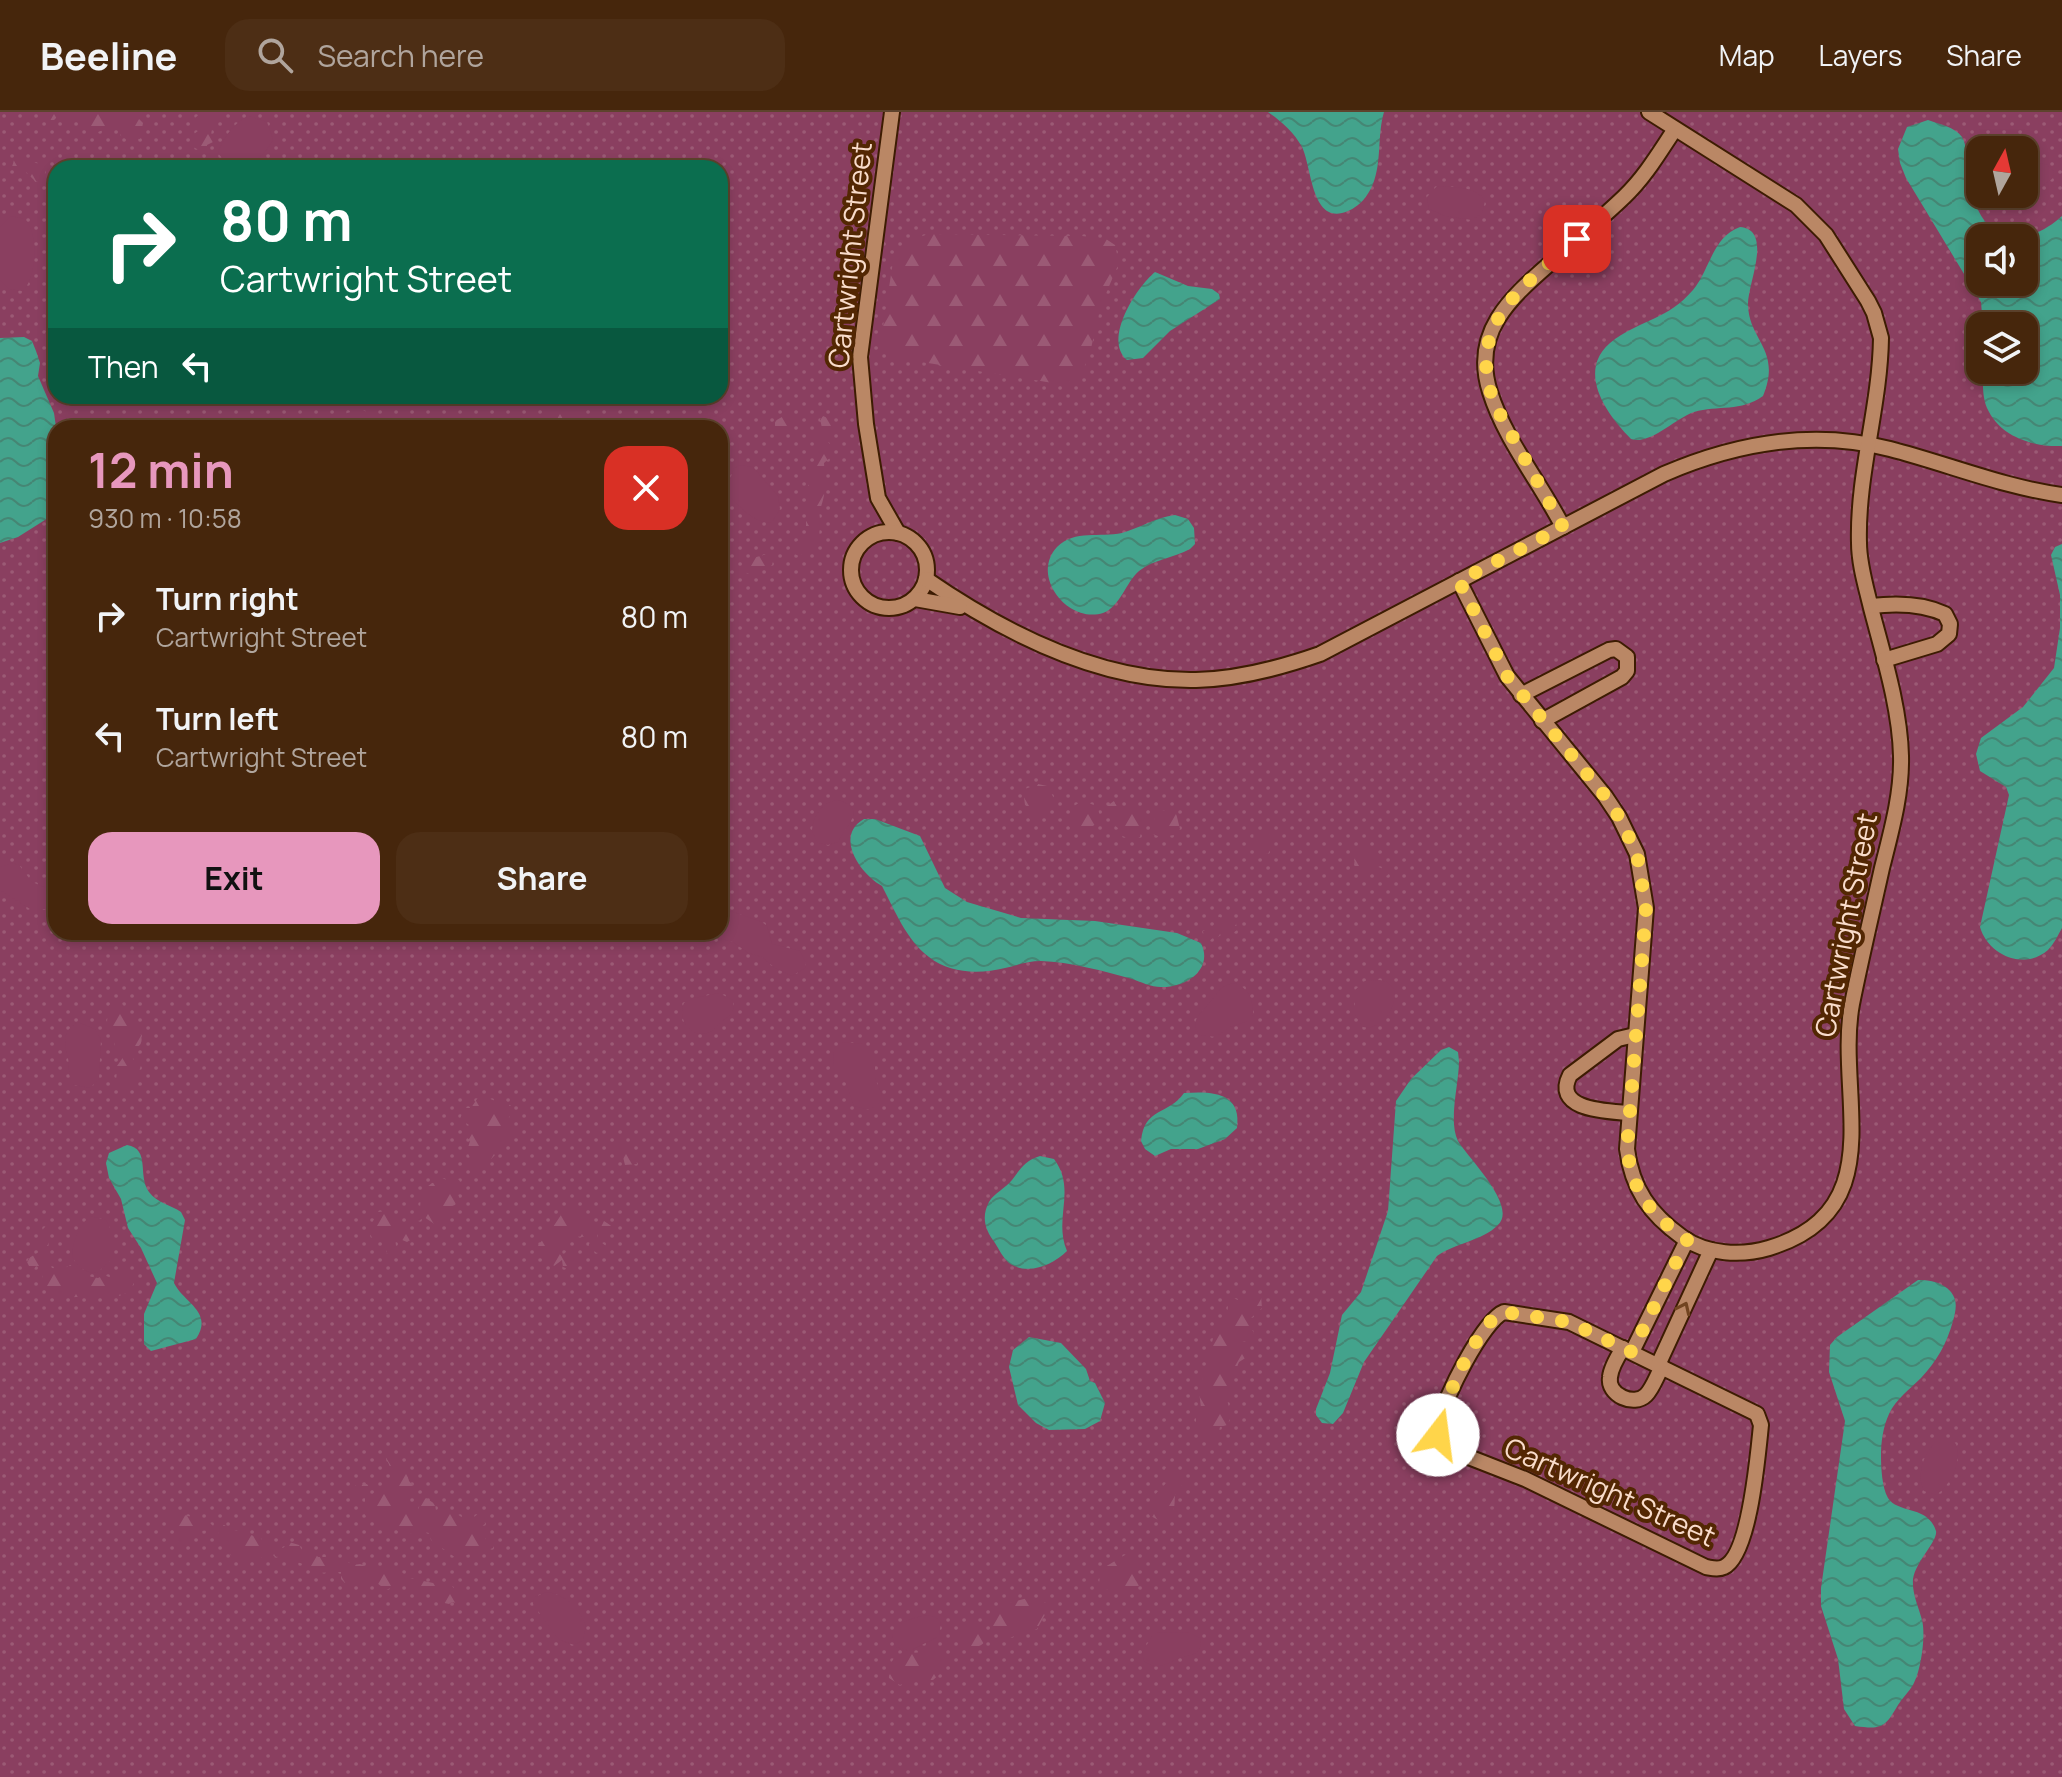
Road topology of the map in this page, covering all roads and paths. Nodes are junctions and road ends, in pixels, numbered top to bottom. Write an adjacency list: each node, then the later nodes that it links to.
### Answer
1 (892, 112): 6 (street, Cartwright Street)
2 (1649, 112): 3 (street, Cartwright Street)
3 (1675, 129): 4 (street, Cartwright Street); 7 (street)
4 (1870, 445): 5 (street); 7 (street); 13 (street, Cartwright Street)
5 (2062, 495)
6 (878, 498): 8 (street, Cartwright Street); 9 (street, Cartwright Street)
7 (1563, 527): 11 (street)
8 (898, 533): 9 (street); 10 (street)
9 (873, 536): 12 (street)
10 (926, 579): 12 (street); 14 (street)
11 (1459, 581): 14 (street); 16 (street, Cartwright Street)
12 (915, 599): 14 (street)
13 (1871, 606): 15 (street, Cartwright Street); 15 (street)
14 (972, 610)
15 (1884, 660): 21 (street, Cartwright Street)
16 (1521, 695): 17 (street, Cartwright Street); 17 (street)
17 (1542, 721): 18 (street, Cartwright Street)
18 (1635, 1035): 19 (street, Cartwright Street); 19 (street)
19 (1628, 1113): 20 (street, Cartwright Street)
20 (1687, 1240): 21 (street, Cartwright Street); 22 (street)
21 (1711, 1250): 23 (street, one-way to 21)
22 (1627, 1350): 23 (street, Cartwright Street); 23 (street); 23 (street, Cartwright Street)
23 (1660, 1366)

